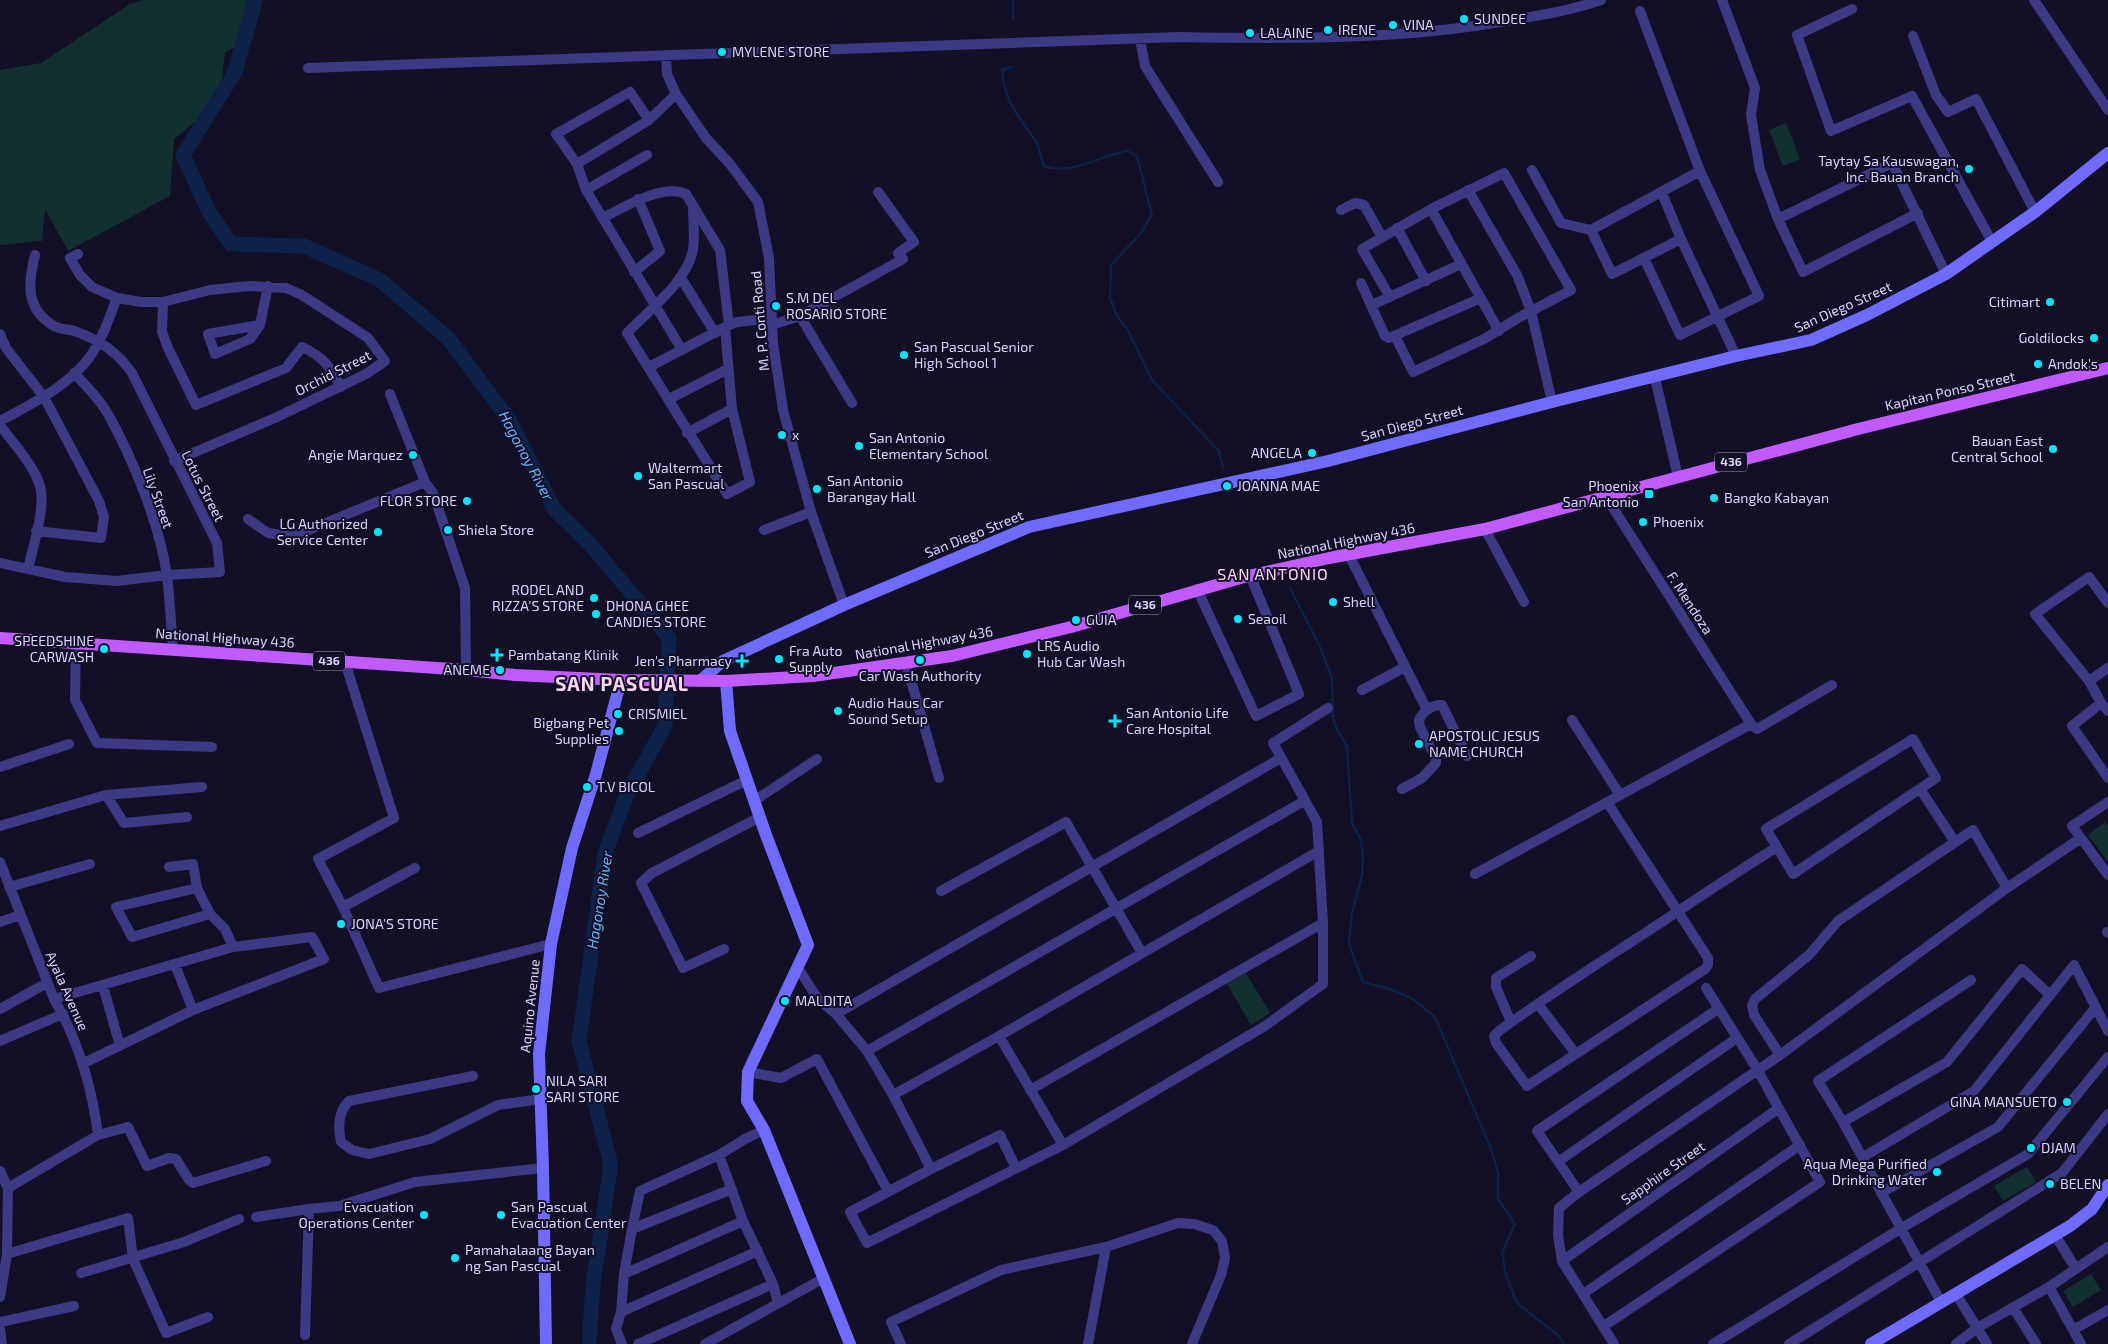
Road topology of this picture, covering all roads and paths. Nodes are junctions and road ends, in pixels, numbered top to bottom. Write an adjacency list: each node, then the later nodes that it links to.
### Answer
1 (1601, 0): 7 (street)
2 (1722, 0): 30 (street)
3 (2034, 0): 11 (street)
4 (1852, 9): 35 (street)
5 (1640, 11): 17 (street)
6 (1913, 36): 27 (street)
7 (1140, 39): 8 (street); 18 (street)
8 (666, 55): 9 (street); 10 (street, M. P. Conti Road)
9 (308, 68)
10 (676, 94): 12 (street); 55 (street, M. P. Conti Road)
11 (2108, 110)
12 (649, 120): 15 (street); 15 (street)
13 (2108, 153): 27 (street, San Diego Street)
14 (647, 154): 19 (street)
15 (577, 164): 19 (street)
16 (1532, 170): 32 (street)
17 (1700, 171): 22 (street); 54 (street)
18 (1218, 182)
19 (586, 190): 29 (street)
20 (1468, 190): 25 (street); 52 (street); 52 (street)
21 (878, 192): 53 (street)
22 (1662, 193): 32 (street); 34 (street)
23 (638, 199): 24 (street); 29 (street); 40 (street)
24 (693, 206): 42 (street); 57 (street)
25 (1431, 208): 31 (street); 39 (street)
26 (1341, 210): 33 (street)
27 (2035, 212): 35 (street, San Diego Street)
28 (1918, 213): 30 (street); 30 (street); 41 (street)
29 (603, 218): 40 (street)
30 (1778, 219)
31 (1397, 228): 33 (street); 43 (street)
32 (1591, 230): 38 (street)
33 (1382, 237): 46 (street)
34 (1681, 239): 38 (street); 54 (street)
35 (1992, 242): 41 (street, San Diego Street)
36 (35, 254): 62 (street, Lotus Street)
37 (78, 254): 47 (street, Orchid Street)
38 (1644, 258): 54 (street)
39 (1461, 264): 43 (street); 48 (street)
40 (634, 272): 50 (street)
41 (1946, 274): 64 (street, San Diego Street)
42 (681, 278): 50 (street); 59 (street)
43 (1426, 281): 46 (street)
44 (1361, 282): 51 (street)
45 (268, 286): 49 (street, Orchid Street); 56 (street); 70 (street, Orchid Street)
46 (1390, 297): 51 (street)
47 (117, 298): 49 (street, Orchid Street); 62 (street)
48 (1480, 298): 58 (street); 61 (street)
49 (163, 302): 70 (street)
50 (654, 305): 63 (street); 65 (street)
51 (1372, 305): 61 (street)
52 (1531, 311): 58 (street); 74 (street)
53 (800, 316): 55 (street); 75 (street)
54 (1717, 317): 64 (street)
55 (772, 321): 57 (street); 85 (street, M. P. Conti Road)
56 (260, 325): 56 (street)
57 (727, 326): 59 (street); 67 (street)
58 (1499, 331): 61 (street)
59 (715, 333): 63 (street)
60 (0, 334): 72 (street)
61 (1395, 336)
62 (99, 342): 68 (street); 81 (street, Lotus Street)
63 (682, 350): 65 (street)
64 (1736, 356): 69 (street, San Diego Street)
65 (649, 366): 73 (street)
66 (2108, 368): 79 (main road, Kapitan Ponso Street / 436)
67 (728, 369): 73 (street); 76 (street)
68 (74, 373): 72 (street); 93 (street, Lily Street)
69 (1655, 378): 74 (street, San Diego Street); 82 (street)
70 (341, 386): 81 (street, Orchid Street)
71 (390, 394): 83 (street)
72 (44, 397): 77 (street); 89 (street)
73 (669, 399): 80 (street)
74 (1552, 402): 98 (street, San Diego Street)
75 (852, 403)
76 (732, 408): 80 (street); 80 (street)
77 (0, 420)
78 (0, 425): 89 (street)
79 (1858, 429): 82 (main road, National Highway 436 / 436)
80 (687, 433)
81 (174, 461): 93 (street, Lotus Street)
82 (1678, 477): 84 (main road, National Highway 436 / 436)
83 (425, 482): 86 (street); 106 (street)
84 (1606, 497): 87 (main road, National Highway 436 / 436); 118 (street, F. Mendoza)
85 (811, 512): 88 (street); 98 (street, M. P. Conti Road)
86 (248, 519)
87 (1485, 529): 90 (main road, National Highway 436 / 436); 96 (street)
88 (764, 530)
89 (36, 531): 92 (street)
90 (1349, 555): 94 (main road, National Highway 436 / 436); 104 (street)
91 (0, 563): 92 (street, Lotus Street)
92 (28, 569): 93 (street, Lotus Street)
93 (167, 575): 101 (street, Lily Street)
94 (1250, 575): 95 (main road, National Highway 436 / 436); 95 (street)
95 (1197, 589): 103 (main road, National Highway 436 / 436)
96 (1524, 602)
97 (2108, 603): 110 (street)
98 (844, 604): 108 (street, San Diego Street)
99 (0, 638): 100 (main road, National Highway 436 / 436)
100 (76, 643): 101 (main road, National Highway 436 / 436); 120 (street)
101 (173, 649): 102 (main road, National Highway 436 / 436)
102 (345, 662): 106 (main road, National Highway 436 / 436); 156 (street)
103 (906, 663): 109 (main road, National Highway 436 / 436); 125 (street)
104 (1405, 667): 112 (street); 115 (street)
105 (2108, 668): 110 (street)
106 (466, 670): 107 (main road, National Highway 436 / 436)
107 (621, 680): 108 (main road, National Highway 436 / 436); 163 (street, Aquino Avenue)
108 (701, 680): 109 (main road, National Highway 436 / 436)
109 (726, 681): 127 (street)
110 (2089, 681): 113 (street)
111 (1832, 685): 118 (street)
112 (1362, 690)
113 (2101, 703): 116 (street); 126 (street)
114 (1328, 708): 122 (street)
115 (1427, 710): 121 (street); 129 (street)
116 (2108, 711)
117 (1572, 720): 132 (street)
118 (1751, 724): 132 (street)
119 (69, 744): 124 (street)
120 (212, 747)
121 (1467, 756)
122 (1281, 758): 134 (street); 148 (street)
123 (817, 759): 133 (street)
124 (0, 767)
125 (939, 778)
126 (2108, 778)
127 (747, 780): 133 (street); 140 (street)
128 (202, 787): 131 (street)
129 (1402, 789)
130 (1920, 789): 142 (street); 143 (street); 143 (street)
131 (106, 795): 137 (street); 139 (street)
132 (1620, 795): 135 (street)
133 (754, 801): 138 (street)
134 (1304, 801): 144 (street); 157 (street)
135 (1607, 802): 150 (street); 158 (street)
136 (2108, 802): 141 (street)
137 (187, 817)
138 (760, 817): 165 (street); 169 (street)
139 (0, 826)
140 (638, 833)
141 (2081, 838): 151 (street); 154 (street)
142 (1955, 842): 154 (street); 191 (street)
143 (1777, 847): 158 (street)
144 (1319, 851): 162 (street); 166 (street)
145 (0, 862): 152 (street, Ayala Avenue)
146 (90, 864): 152 (street)
147 (169, 867): 153 (street)
148 (1093, 867): 155 (street); 157 (street); 182 (street)
149 (415, 868): 156 (street)
150 (1475, 874)
151 (2108, 875)
152 (9, 887): 160 (street, Ayala Avenue)
153 (198, 888): 159 (street); 159 (street)
154 (2007, 888): 191 (street)
155 (941, 891)
156 (343, 907): 163 (street)
157 (1117, 909): 166 (street); 189 (street)
158 (1678, 912): 176 (street); 190 (street)
159 (210, 914): 164 (street)
160 (20, 915): 161 (street); 171 (street, Ayala Avenue)
161 (0, 922)
162 (1323, 923): 197 (street); 205 (street)
163 (551, 944): 199 (street, Aquino Avenue)
164 (233, 947): 168 (street); 180 (street)
165 (724, 949)
166 (1142, 953): 185 (street)
167 (1530, 956): 183 (street)
168 (175, 965): 172 (street); 180 (street)
169 (798, 968): 182 (street); 195 (street)
170 (1971, 980): 202 (street)
171 (47, 982): 175 (street, Ayala Avenue); 178 (street)
172 (103, 986): 175 (street); 188 (street)
173 (1706, 988): 179 (street)
174 (2049, 994): 177 (street); 202 (street); 208 (street)
175 (54, 999): 181 (street, Ayala Avenue)
176 (1538, 1004): 183 (street); 190 (street)
177 (2096, 1007): 184 (street); 220 (street)
178 (0, 1009)
179 (1718, 1009): 186 (street); 210 (street)
180 (193, 1010): 188 (street)
181 (63, 1014): 187 (street); 193 (street, Ayala Avenue)
182 (836, 1014): 189 (street)
183 (1511, 1022): 190 (street)
184 (2108, 1031)
185 (999, 1036): 197 (street); 198 (street)
186 (1736, 1038): 194 (street); 210 (street)
187 (0, 1041)
188 (120, 1046): 193 (street)
189 (867, 1050): 198 (street)
190 (1576, 1054)
191 (1780, 1055): 194 (street)
192 (2108, 1057): 226 (street)
193 (84, 1063): 204 (street, Ayala Avenue)
194 (1757, 1069): 200 (street); 219 (street)
195 (748, 1072): 203 (street); 218 (street)
196 (473, 1076): 199 (street)
197 (1030, 1090): 205 (street)
198 (893, 1095): 213 (street)
199 (541, 1099): 211 (street, Aquino Avenue)
200 (1779, 1108): 206 (street); 233 (street, Sapphire Street)
201 (2108, 1114): 234 (street)
202 (1843, 1122): 208 (street)
203 (764, 1130): 207 (street); 238 (street)
204 (98, 1135): 209 (street); 216 (street)
205 (1063, 1145): 212 (street)
206 (1800, 1145): 241 (street); 252 (street)
207 (719, 1154): 217 (street); 225 (street)
208 (1862, 1157): 220 (street)
209 (266, 1161)
210 (1559, 1161): 219 (street)
211 (544, 1168): 221 (street); 258 (street, Aquino Avenue)
212 (1016, 1168): 213 (street); 218 (street)
213 (931, 1169): 218 (street)
214 (0, 1171): 216 (street)
215 (2108, 1185): 227 (street)
216 (8, 1188): 231 (street)
217 (732, 1189): 224 (street); 225 (street)
218 (888, 1191)
219 (1579, 1192): 233 (street)
220 (1881, 1193): 226 (street)
221 (309, 1209): 222 (street); 256 (street)
222 (256, 1217)
223 (239, 1219): 232 (street)
224 (743, 1221): 229 (street); 237 (street)
225 (632, 1229): 237 (street)
226 (1900, 1229): 234 (street); 267 (street)
227 (2055, 1235): 235 (street); 242 (street)
228 (1106, 1247): 263 (street); 264 (street); 265 (street)
229 (758, 1251): 239 (street); 249 (street)
230 (2106, 1253): 235 (street)
231 (7, 1254): 232 (street); 243 (street)
232 (133, 1259): 236 (street); 250 (street)
233 (1562, 1261): 241 (street)
234 (1919, 1262): 244 (street); 268 (street)
235 (2076, 1269): 240 (street)
236 (82, 1274)
237 (624, 1274): 249 (street)
238 (824, 1278): 245 (street); 262 (street)
239 (773, 1284): 245 (street); 260 (street)
240 (2049, 1288): 247 (street); 255 (street)
241 (1583, 1294): 252 (street)
242 (1956, 1294): 244 (street); 253 (street)
243 (0, 1297)
244 (1941, 1302): 269 (street)
245 (778, 1303): 261 (street)
246 (74, 1306): 251 (street)
247 (2014, 1309): 253 (street); 272 (street)
248 (2108, 1310): 255 (street)
249 (621, 1312): 259 (street)
250 (208, 1317)
251 (0, 1322)
252 (1604, 1326): 266 (street)
253 (1977, 1328): 270 (street); 271 (street)
254 (0, 1329): 257 (street)
255 (2073, 1330): 273 (street)
256 (305, 1335)
257 (2, 1344)
258 (546, 1344)
259 (622, 1344)
260 (638, 1344)
261 (705, 1344)
262 (850, 1344)
263 (901, 1344)
264 (1088, 1344)
265 (1192, 1344)
266 (1614, 1344)
267 (1713, 1344)
268 (1789, 1344)
269 (1872, 1344)
270 (1956, 1344)
271 (1987, 1344)
272 (2036, 1344)
273 (2081, 1344)

